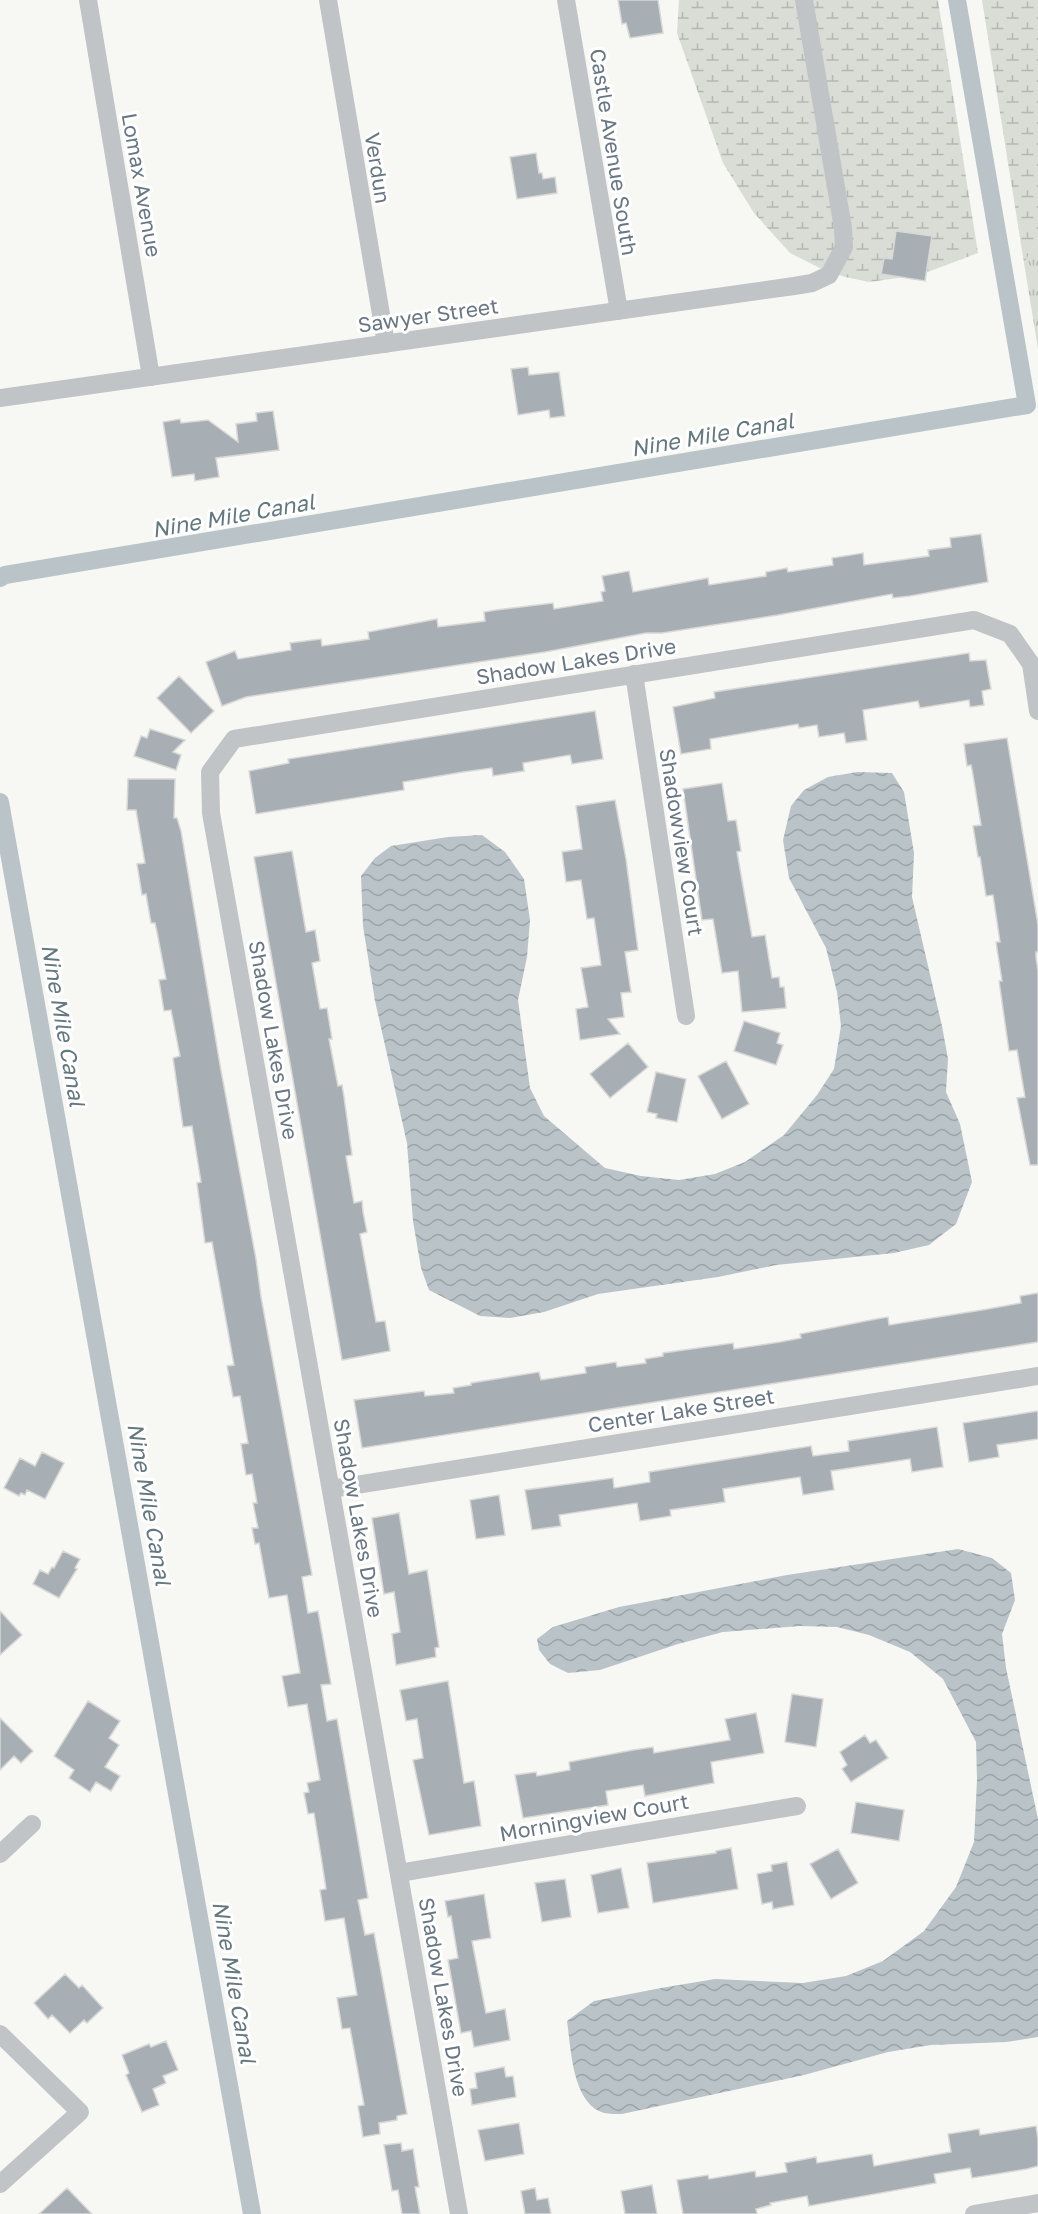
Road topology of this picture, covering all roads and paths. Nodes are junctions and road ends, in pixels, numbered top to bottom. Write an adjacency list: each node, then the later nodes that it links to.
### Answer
1 (88, 0): 7 (street, Lomax Avenue)
2 (327, 0): 6 (street, Verdun)
3 (566, 0): 5 (street, Castle Avenue South)
4 (804, 0): 5 (street, Sawyer Street)
5 (619, 311): 6 (street, Sawyer Street)
6 (386, 344): 7 (street, Sawyer Street)
7 (151, 377): 8 (street, Sawyer Street)
8 (0, 398)
9 (634, 674): 10 (street, Shadow Lakes Drive); 11 (street, Shadowview Court); 13 (street, Shadow Lakes Drive)
10 (1038, 711)
11 (686, 1016)
12 (1038, 1376): 13 (street, Center Lake Street)
13 (331, 1489): 17 (street, Shadow Lakes Drive)
14 (797, 1806): 17 (street, Morningview Court)
15 (32, 1824): 16 (street)
16 (0, 1854)
17 (399, 1873): 21 (street, Shadow Lakes Drive)
18 (0, 2034): 19 (street)
19 (0, 2184)
20 (1038, 2203): 22 (street)
21 (459, 2214)
22 (974, 2214)

